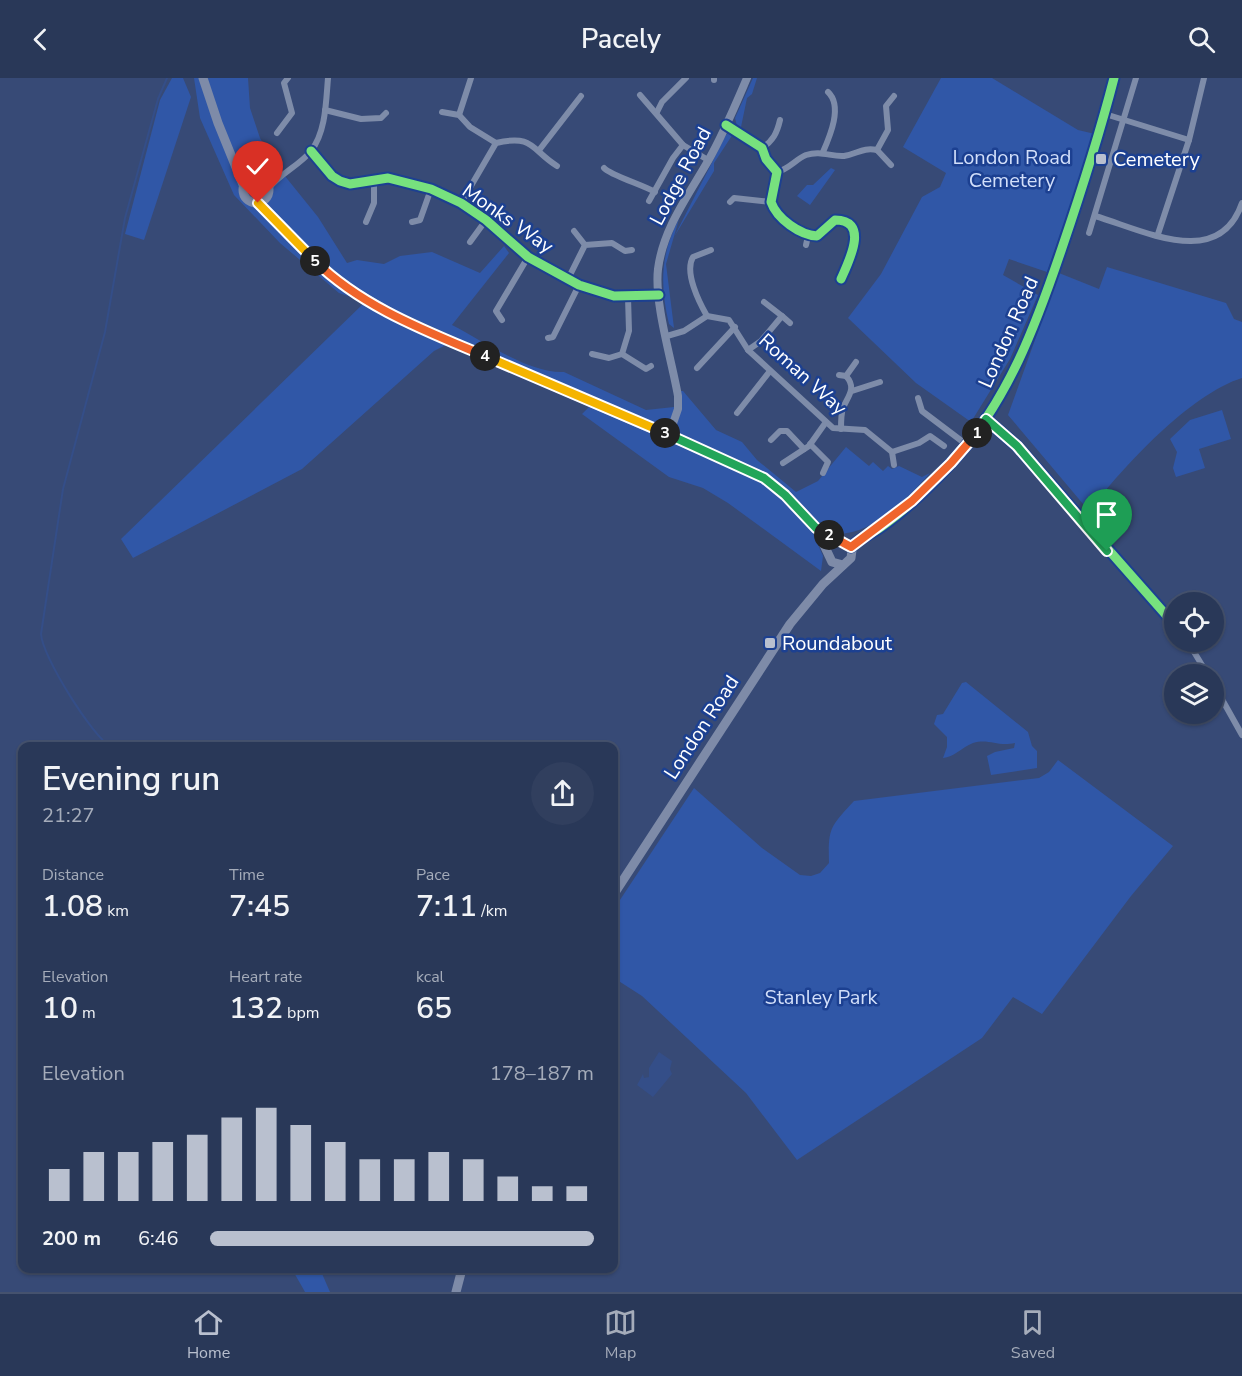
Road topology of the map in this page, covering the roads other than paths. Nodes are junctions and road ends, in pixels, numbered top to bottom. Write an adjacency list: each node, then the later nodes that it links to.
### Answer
1 (203, 78): 35 (main road)
2 (288, 78): 23 (street)
3 (328, 78): 14 (street)
4 (471, 78): 18 (street)
5 (686, 78): 15 (street)
6 (747, 78): 22 (street, Lodge Road)
7 (1114, 78): 16 (street, London Road)
8 (1136, 78): 21 (street)
9 (1204, 78): 24 (street)
10 (828, 92): 31 (street)
11 (640, 95): 15 (street)
12 (894, 96): 29 (street)
13 (578, 98): 28 (street)
14 (325, 110): 19 (street); 30 (street)
15 (657, 112): 26 (street)
16 (1105, 114): 21 (street); 90 (street, London Road)
17 (446, 115): 18 (street)
18 (459, 115): 25 (street)
19 (383, 118)
20 (780, 120): 27 (street)
21 (1124, 122): 24 (street); 52 (street)
22 (726, 125): 27 (street); 32 (street, Lodge Road)
23 (277, 133)
24 (1189, 141): 59 (street)
25 (496, 143): 28 (street); 49 (street)
26 (683, 145): 32 (street); 43 (street)
27 (762, 148): 37 (street)
28 (540, 149): 34 (street)
29 (877, 150): 31 (street); 33 (street)
30 (311, 151): 38 (street); 40 (street, Monks Way)
31 (823, 152): 37 (street)
32 (708, 160): 69 (street, Lodge Road)
33 (891, 165)
34 (557, 166)
35 (238, 167): 39 (main road); 41 (main road)
36 (604, 168): 43 (street)
37 (777, 172): 47 (street)
38 (279, 176): 39 (street); 44 (street)
39 (258, 178): 41 (main road); 44 (main road)
40 (374, 178): 42 (street, Monks Way); 51 (street)
41 (244, 187): 48 (main road)
42 (431, 189): 49 (street, Monks Way); 55 (street)
43 (655, 192): 46 (street)
44 (268, 193): 48 (main road); 53 (main road)
45 (733, 197): 47 (street)
46 (649, 201)
47 (771, 202): 60 (street)
48 (258, 203): 53 (main road)
49 (461, 203): 54 (street, Monks Way)
50 (1242, 203): 59 (street)
51 (361, 212)
52 (1095, 216): 58 (street); 59 (street)
53 (276, 219): 93 (main road)
54 (486, 220): 57 (street); 65 (street, Monks Way)
55 (412, 222)
56 (574, 231): 61 (street)
57 (464, 232)
58 (1089, 233)
59 (1158, 234)
60 (808, 236): 62 (street); 67 (street)
61 (585, 245): 64 (street); 66 (street)
62 (806, 245)
63 (706, 249): 72 (street)
64 (626, 251)
65 (528, 257): 66 (street, Monks Way); 74 (street)
66 (568, 279): 68 (street, Monks Way)
67 (842, 279)
68 (579, 285): 70 (street, Monks Way); 78 (street)
69 (659, 295): 70 (street, Monks Way); 77 (street, Lodge Road)
70 (628, 297): 81 (street)
71 (764, 302): 73 (street)
72 (707, 316): 76 (street, Roman Way); 77 (street)
73 (782, 316): 75 (street); 79 (street)
74 (502, 320)
75 (790, 323)
76 (735, 327): 79 (street, Roman Way); 83 (street)
77 (667, 336): 93 (street, Lodge Road)
78 (553, 338)
79 (748, 350): 85 (street, Roman Way)
80 (595, 353): 81 (street)
81 (622, 354): 84 (street)
82 (856, 362): 87 (street)
83 (698, 368)
84 (647, 369)
85 (770, 370): 89 (street); 91 (street, Roman Way)
86 (880, 382): 87 (street)
87 (852, 391): 92 (street)
88 (918, 398): 95 (street)
89 (737, 413)
90 (986, 419): 95 (street, London Road); 109 (street)
91 (826, 422): 92 (street, Roman Way); 97 (street)
92 (841, 429): 98 (street, Roman Way)
93 (669, 435): 102 (main road)
94 (771, 440): 97 (street)
95 (967, 445): 104 (street, London Road)
96 (944, 446): 98 (street)
97 (807, 447): 99 (street); 101 (street)
98 (892, 452): 100 (street)
99 (783, 463)
100 (894, 465)
101 (823, 473)
102 (816, 528): 103 (main road); 105 (main road)
103 (838, 541): 104 (main road); 105 (main road)
104 (851, 547): 107 (main road, London Road)
105 (829, 551): 106 (main road)
106 (832, 561): 107 (main road); 108 (main road, London Road)
107 (843, 565): 108 (main road, London Road)
108 (823, 584): 112 (main road, London Road)
109 (1164, 613)
110 (1224, 703): 111 (street)
111 (1242, 735)
112 (618, 888)
113 (461, 1273): 114 (main road)
114 (456, 1292)

